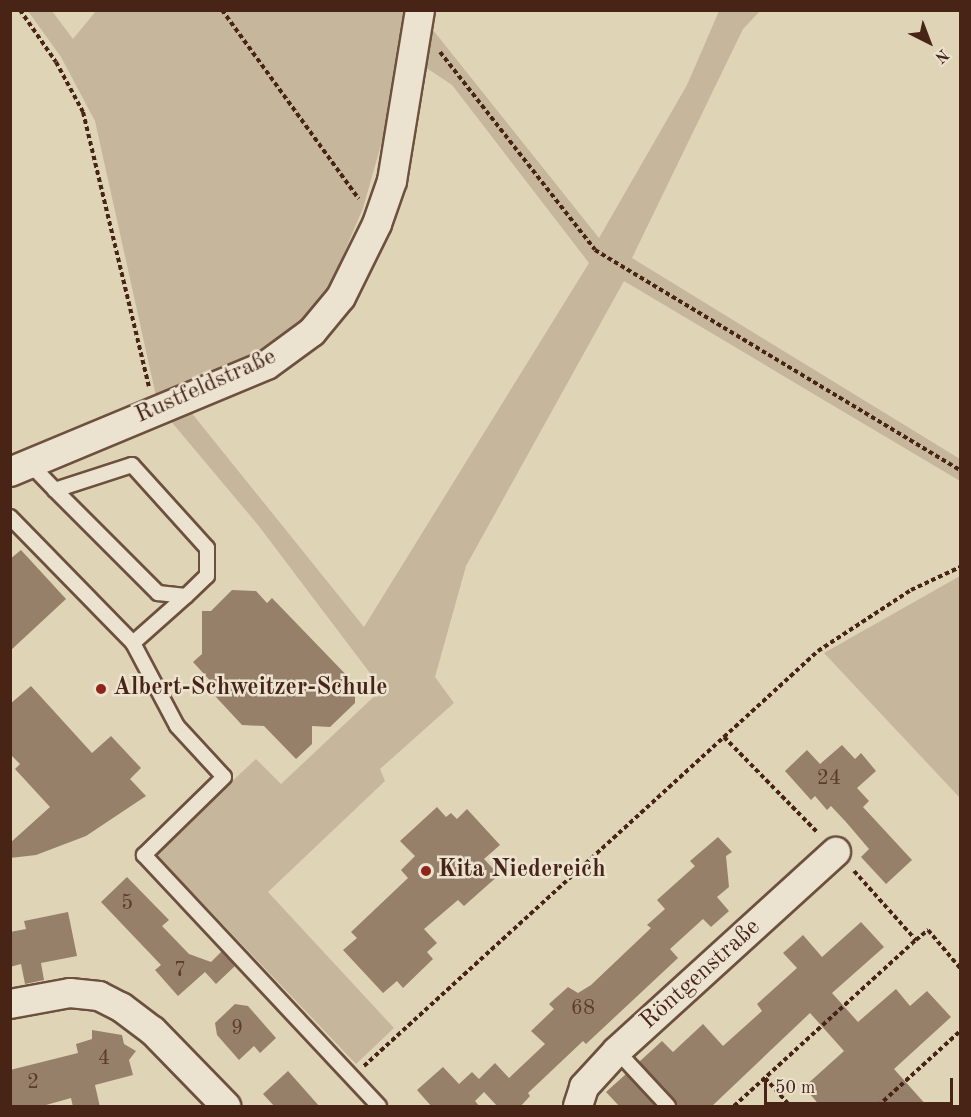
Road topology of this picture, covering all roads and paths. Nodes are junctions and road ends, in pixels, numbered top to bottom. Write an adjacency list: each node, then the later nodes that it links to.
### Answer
1 (20, 10): 5 (path)
2 (222, 10): 4 (path)
3 (419, 19): 4 (street, Rustfeldstraße); 7 (path)
4 (377, 224): 5 (street, Rustfeldstraße)
5 (155, 410): 6 (street, Rustfeldstraße)
6 (20, 468): 8 (lane)
7 (960, 470)
8 (55, 490): 11 (lane); 11 (lane)
9 (10, 517): 12 (lane)
10 (960, 567): 18 (path)
11 (186, 596): 12 (lane)
12 (133, 643): 18 (lane)
13 (836, 852): 17 (street, Röntgenstraße)
14 (916, 940): 19 (path)
15 (10, 1004): 20 (street)
16 (960, 1031): 26 (path)
17 (617, 1051): 22 (street, Röntgenstraße); 23 (lane)
18 (352, 1076): 21 (lane)
19 (765, 1078): 24 (path); 25 (path)
20 (226, 1107)
21 (379, 1107)
22 (578, 1107)
23 (668, 1107)
24 (734, 1107)
25 (790, 1107)
26 (878, 1107)

